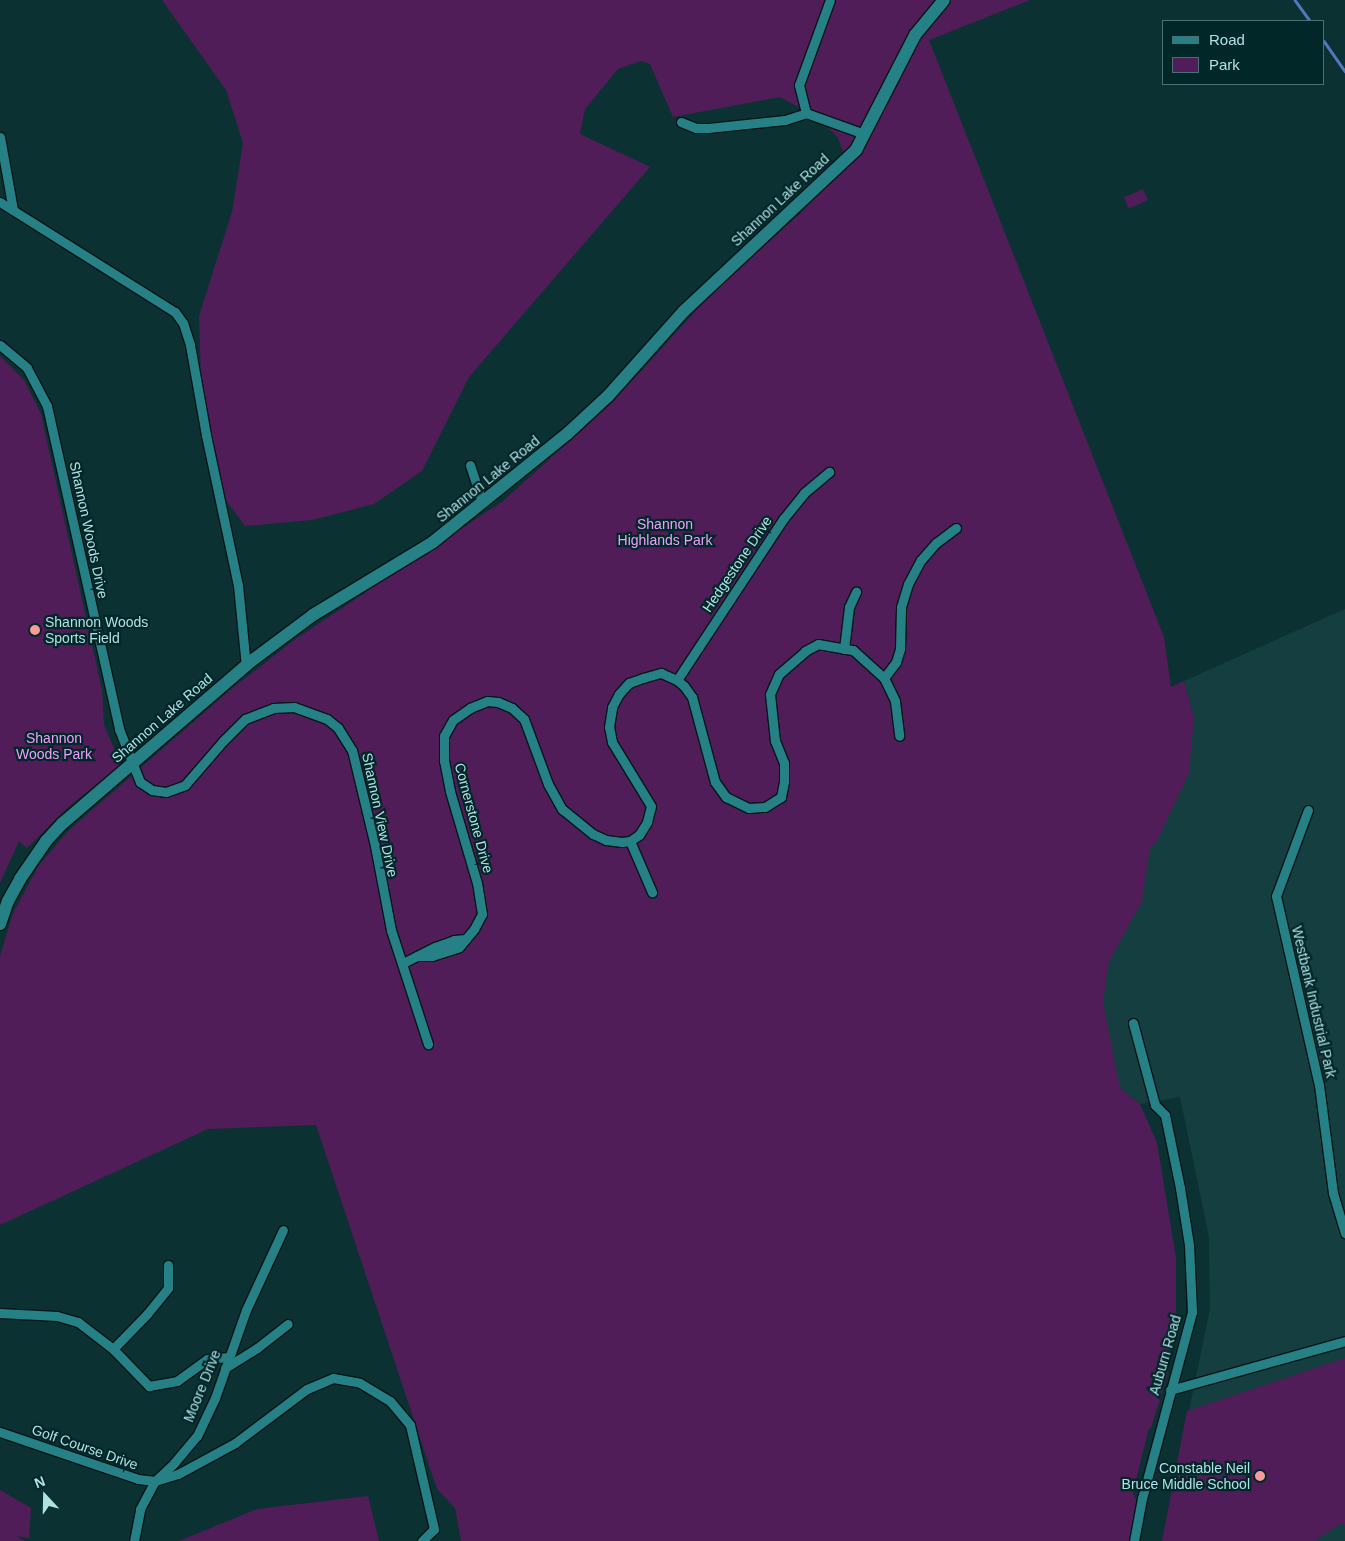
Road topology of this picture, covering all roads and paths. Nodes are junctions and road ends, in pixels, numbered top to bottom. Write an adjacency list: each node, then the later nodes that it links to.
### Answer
1 (830, 0): 3 (street)
2 (944, 0): 5 (main road, Shannon Lake Road)
3 (806, 113): 4 (street); 5 (street)
4 (681, 122)
5 (864, 134): 12 (main road, Shannon Lake Road)
6 (0, 138): 8 (street)
7 (0, 202): 8 (street)
8 (13, 210): 16 (street)
9 (0, 345): 20 (street, Shannon Woods Drive)
10 (470, 464): 12 (street)
11 (829, 472): 18 (street, Hedgestone Drive)
12 (482, 502): 16 (main road, Shannon Lake Road)
13 (956, 528): 17 (street)
14 (856, 592): 15 (street)
15 (844, 649): 17 (street); 18 (street)
16 (246, 666): 20 (main road, Shannon Lake Road)
17 (884, 678): 19 (street)
18 (677, 680): 22 (street)
19 (899, 736)
20 (133, 764): 24 (main road, Shannon Lake Road); 25 (street, Shannon View Drive)
21 (1308, 810): 29 (street, Westbank Industrial Park)
22 (630, 841): 23 (street); 25 (street, Cornerstone Drive)
23 (652, 892)
24 (0, 924)
25 (403, 963): 27 (street, Shannon View Drive)
26 (1133, 1022): 37 (street, Auburn Road)
27 (428, 1044)
28 (282, 1230): 35 (street, Moore Drive)
29 (1345, 1233)
30 (168, 1265): 34 (street)
31 (0, 1313): 34 (street)
32 (288, 1324): 36 (street)
33 (1345, 1341): 37 (street)
34 (113, 1349): 35 (street)
35 (229, 1357): 36 (street, Moore Drive)
36 (225, 1368): 39 (street, Moore Drive)
37 (1170, 1390): 42 (street, Auburn Road)
38 (0, 1432): 39 (street, Golf Course Drive)
39 (155, 1481): 40 (street, Moore Drive); 41 (street, Golf Course Drive)
40 (134, 1541)
41 (422, 1541)
42 (1134, 1541)

